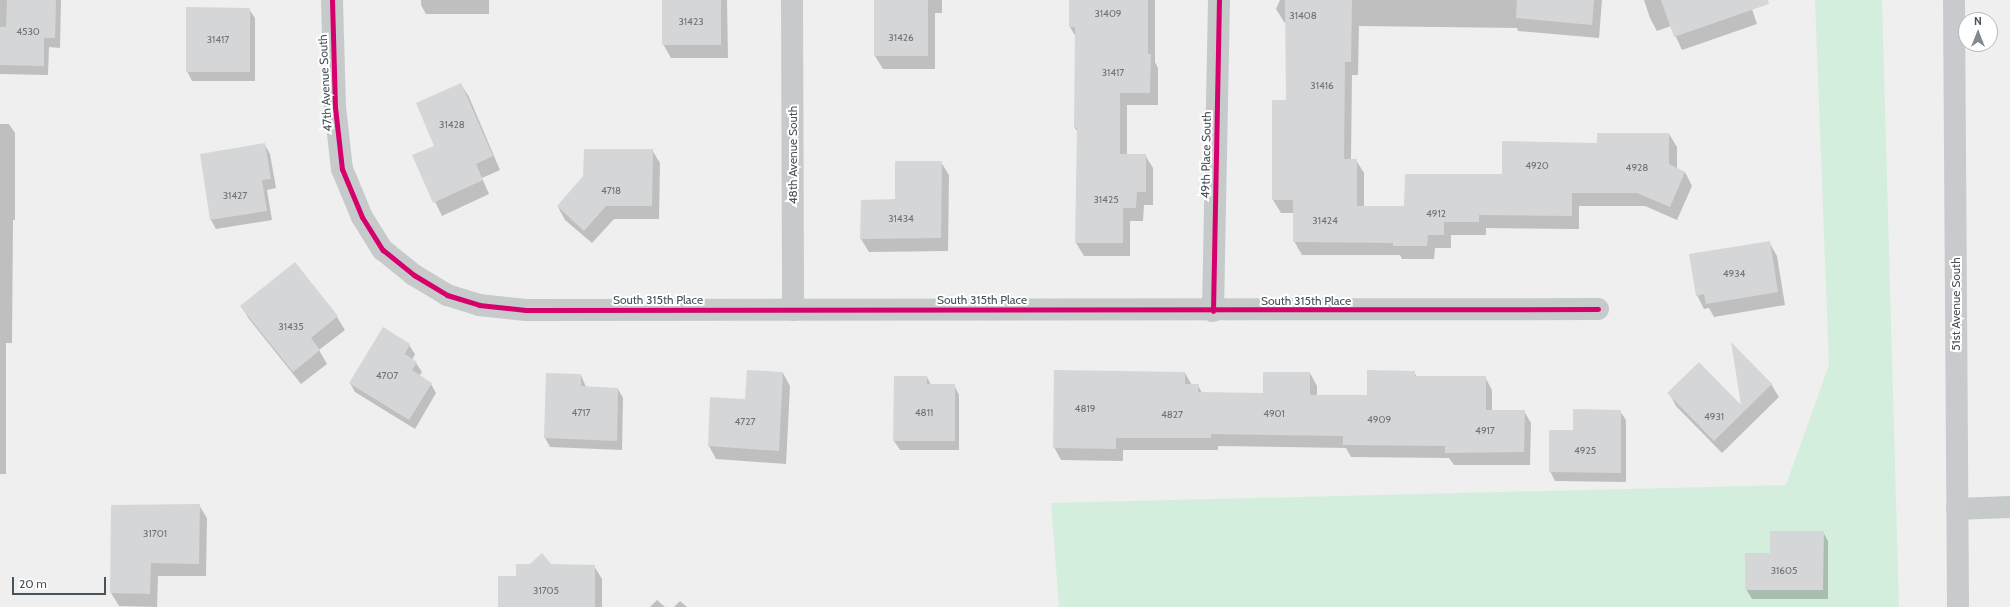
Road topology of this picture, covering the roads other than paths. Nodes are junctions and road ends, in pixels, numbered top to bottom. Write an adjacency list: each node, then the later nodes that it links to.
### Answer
1 (332, 0): 5 (street, 47th Avenue South)
2 (792, 0): 7 (street, 48th Avenue South)
3 (1219, 0): 8 (street, 49th Place South)
4 (1954, 0): 10 (main road, 51st Avenue South)
5 (383, 250): 7 (street, South 315th Place)
6 (1598, 309): 8 (street, South 315th Place)
7 (793, 310): 8 (street, South 315th Place)
8 (1213, 311)
9 (2010, 507): 10 (street)
10 (1957, 510): 11 (main road, 51st Avenue South)
11 (1958, 607)

